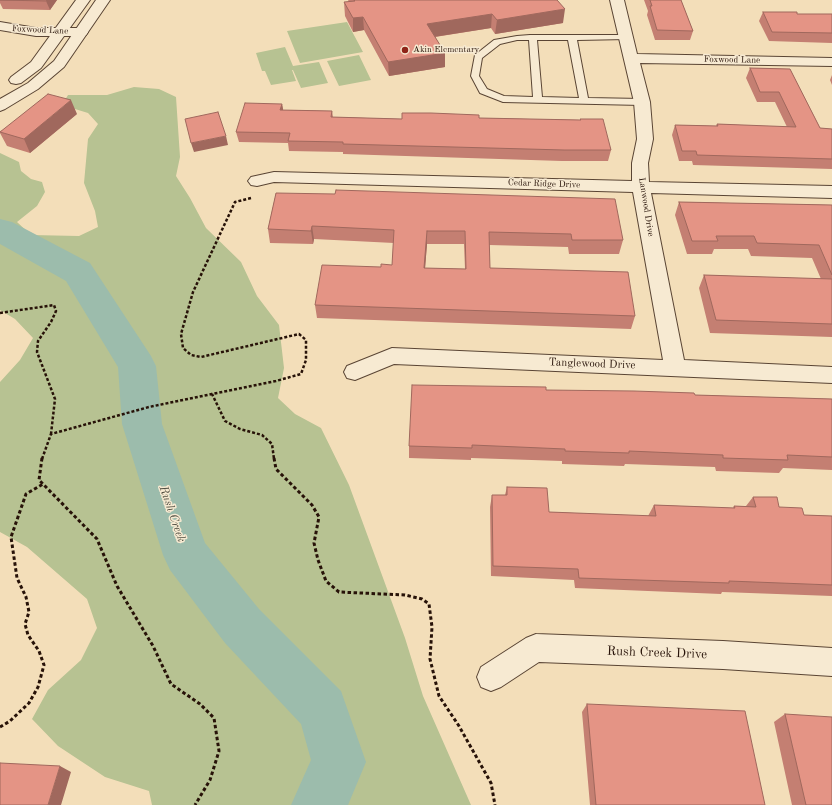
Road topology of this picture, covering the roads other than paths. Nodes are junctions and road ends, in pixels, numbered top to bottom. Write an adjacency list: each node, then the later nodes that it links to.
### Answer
1 (83, 0): 6 (street)
2 (103, 0): 7 (street)
3 (617, 0): 9 (street, Lanwood Drive)
4 (0, 26): 6 (street, Foxwood Lane)
5 (0, 37): 6 (street)
6 (56, 37): 7 (street); 13 (street)
7 (78, 37): 17 (street)
8 (572, 37): 9 (lane); 10 (lane); 15 (lane)
9 (627, 37): 11 (street, Lanwood Drive)
10 (533, 38): 14 (lane); 14 (lane)
11 (632, 58): 12 (street, Foxwood Lane); 16 (street, Lanwood Drive)
12 (832, 62)
13 (5, 87)
14 (538, 100): 15 (lane)
15 (584, 101): 16 (lane)
16 (642, 102): 19 (street, Lanwood Drive)
17 (0, 106)
18 (257, 181): 19 (street, Cedar Ridge Drive)
19 (641, 187): 20 (street, Cedar Ridge Drive); 21 (street, Lanwood Drive)
20 (832, 192)
21 (675, 368): 22 (street, Tanglewood Drive); 23 (street, Tanglewood Drive)
22 (355, 372)
23 (832, 375)
24 (832, 662): 25 (street, Rush Creek Drive)
25 (491, 677)

